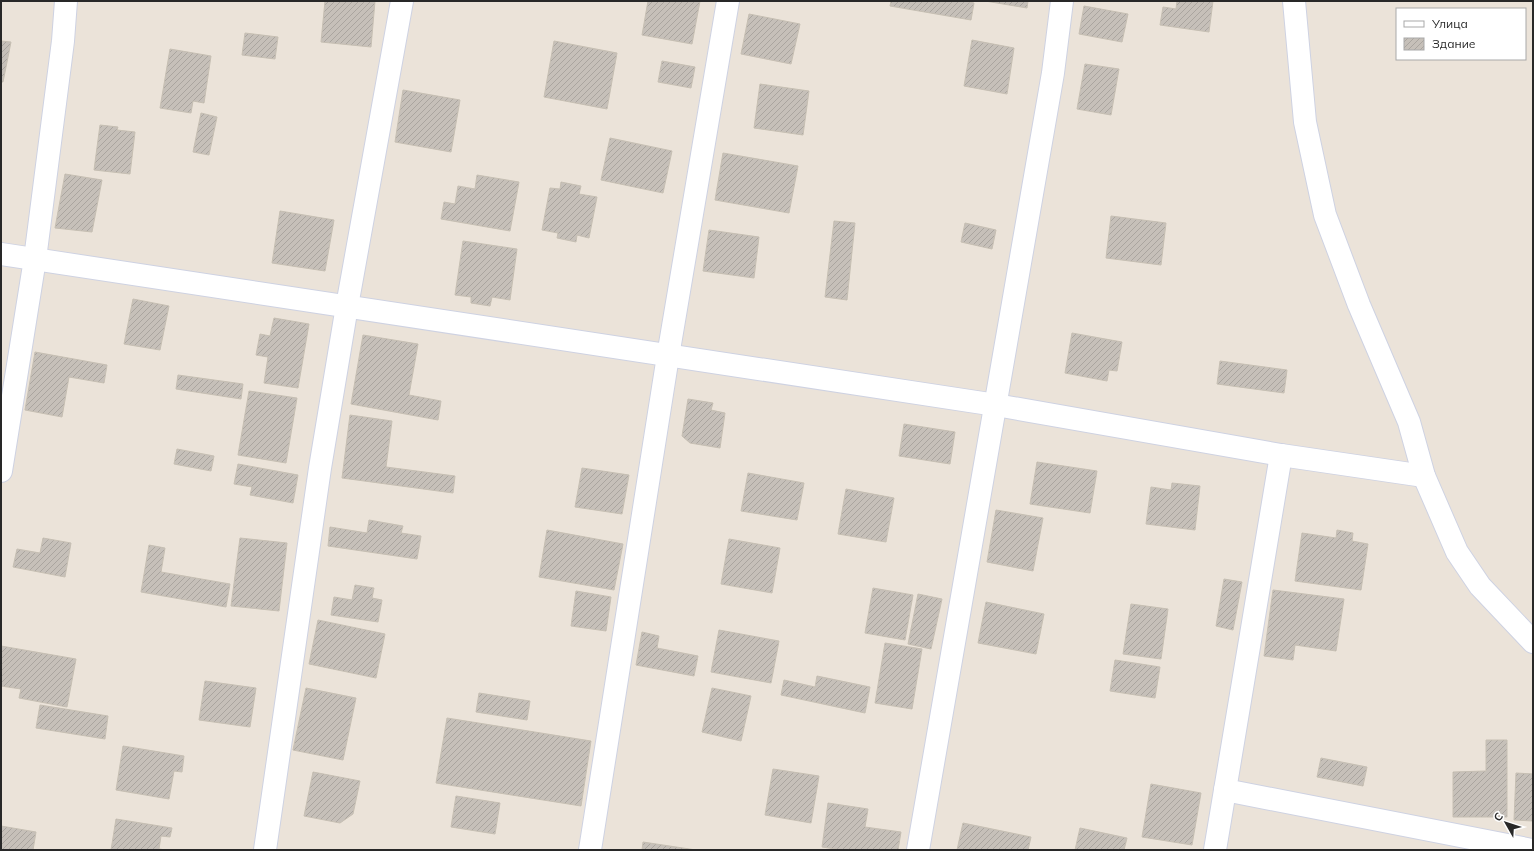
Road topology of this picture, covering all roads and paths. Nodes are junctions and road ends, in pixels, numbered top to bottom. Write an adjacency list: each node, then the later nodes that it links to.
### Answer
1 (66, 1): 7 (street)
2 (402, 1): 8 (street)
3 (728, 1): 9 (street)
4 (1062, 1): 10 (street)
5 (1294, 1): 13 (street)
6 (1, 254): 7 (street)
7 (35, 259): 8 (street); 12 (street)
8 (347, 306): 9 (street); 16 (street)
9 (668, 356): 10 (street); 17 (street)
10 (996, 405): 11 (street); 18 (street)
11 (1281, 455): 13 (street); 15 (street)
12 (1, 471)
13 (1424, 476): 14 (street)
14 (1533, 642)
15 (1225, 790): 19 (street); 20 (street)
16 (265, 850)
17 (590, 850)
18 (918, 850)
19 (1215, 850)
20 (1532, 850)

